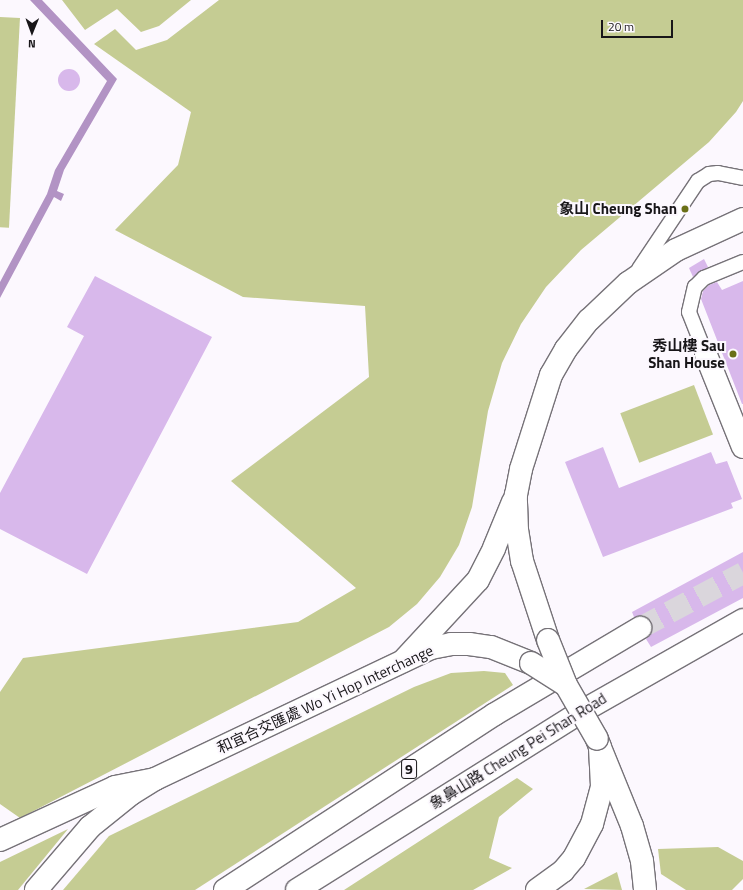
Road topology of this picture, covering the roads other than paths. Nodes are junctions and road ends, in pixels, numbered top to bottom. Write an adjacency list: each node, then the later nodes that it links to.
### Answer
1 (743, 178): 4 (lane)
2 (743, 219): 4 (main road)
3 (743, 262): 5 (lane)
4 (628, 283): 7 (main road)
5 (706, 355): 6 (main road)
6 (743, 447)
7 (516, 495): 10 (main road); 11 (main road, bridge)
8 (743, 620): 17 (main road, 象鼻山路 Cheung Pei Shan Road)
9 (640, 628): 16 (main road, 9)
10 (403, 661): 11 (main road, 和宜合交匯處 Wo Yi Hop Interchange, bridge); 13 (main road, 和宜合交匯處 Wo Yi Hop Interchange)
11 (566, 685): 12 (main road, 和宜合交匯處 Wo Yi Hop Interchange, bridge)
12 (598, 743): 18 (main road, 和宜合交匯處 Wo Yi Hop Interchange); 19 (main road)
13 (155, 779): 14 (main road, 和宜合交匯處 Wo Yi Hop Interchange); 15 (main road)
14 (0, 840)
15 (36, 890)
16 (225, 890)
17 (297, 890)
18 (537, 890)
19 (645, 890)

